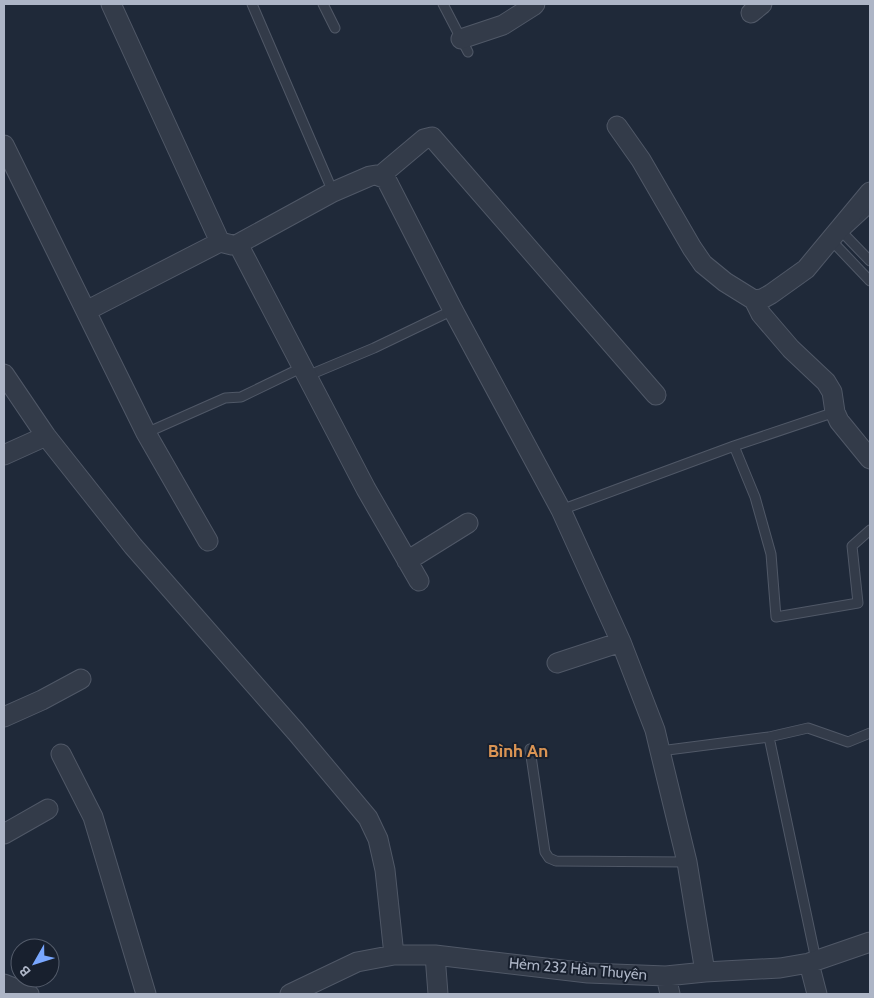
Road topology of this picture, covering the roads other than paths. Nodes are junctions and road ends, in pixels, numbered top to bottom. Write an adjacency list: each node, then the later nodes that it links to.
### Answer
1 (112, 4): 15 (street)
2 (252, 4): 11 (lane)
3 (323, 4): 6 (lane)
4 (443, 4): 7 (lane)
5 (535, 4): 7 (street)
6 (335, 28)
7 (464, 45)
8 (617, 126): 18 (street)
9 (4, 145): 19 (street)
10 (380, 176): 11 (street); 20 (street); 23 (street)
11 (334, 192): 15 (street)
12 (870, 192): 14 (street)
13 (870, 208): 16 (lane)
14 (831, 240): 17 (lane); 18 (street)
15 (229, 243): 19 (street); 21 (street)
16 (870, 261)
17 (870, 281)
18 (754, 300): 24 (street)
19 (86, 310): 25 (street)
20 (452, 310): 21 (lane); 30 (street)
21 (305, 371): 25 (lane); 34 (street)
22 (4, 374): 26 (street)
23 (656, 394)
24 (835, 412): 27 (lane); 29 (street)
25 (146, 433): 33 (street)
26 (46, 436): 28 (street); 49 (street)
27 (734, 446): 30 (lane); 32 (lane)
28 (4, 456)
29 (870, 459)
30 (562, 510): 36 (street)
31 (468, 523): 34 (street)
32 (870, 530)
33 (208, 541)
34 (407, 561): 35 (street)
35 (419, 581)
36 (621, 642): 37 (street); 43 (street)
37 (557, 663)
38 (81, 679): 39 (street)
39 (4, 717)
40 (870, 734): 41 (lane)
41 (769, 736): 43 (lane); 51 (lane)
42 (530, 749): 47 (lane)
43 (660, 751): 47 (street)
44 (61, 754): 56 (street)
45 (48, 809): 46 (street)
46 (4, 834)
47 (687, 862): 52 (street)
48 (870, 942): 51 (street, Hẻm 232 Hàn Thuyên)
49 (394, 955): 50 (street, Hẻm 232 Hàn Thuyên); 57 (street, Hẻm 232 Hàn Thuyên)
50 (435, 955): 54 (street, Hẻm 232 Hàn Thuyên); 58 (street)
51 (812, 962): 52 (street, Hẻm 232 Hàn Thuyên); 59 (street)
52 (705, 972): 54 (street, Hẻm 232 Hàn Thuyên)
53 (4, 984): 55 (street)
54 (668, 985)
55 (29, 994)
56 (146, 994)
57 (290, 994)
58 (438, 994)
59 (817, 994)

